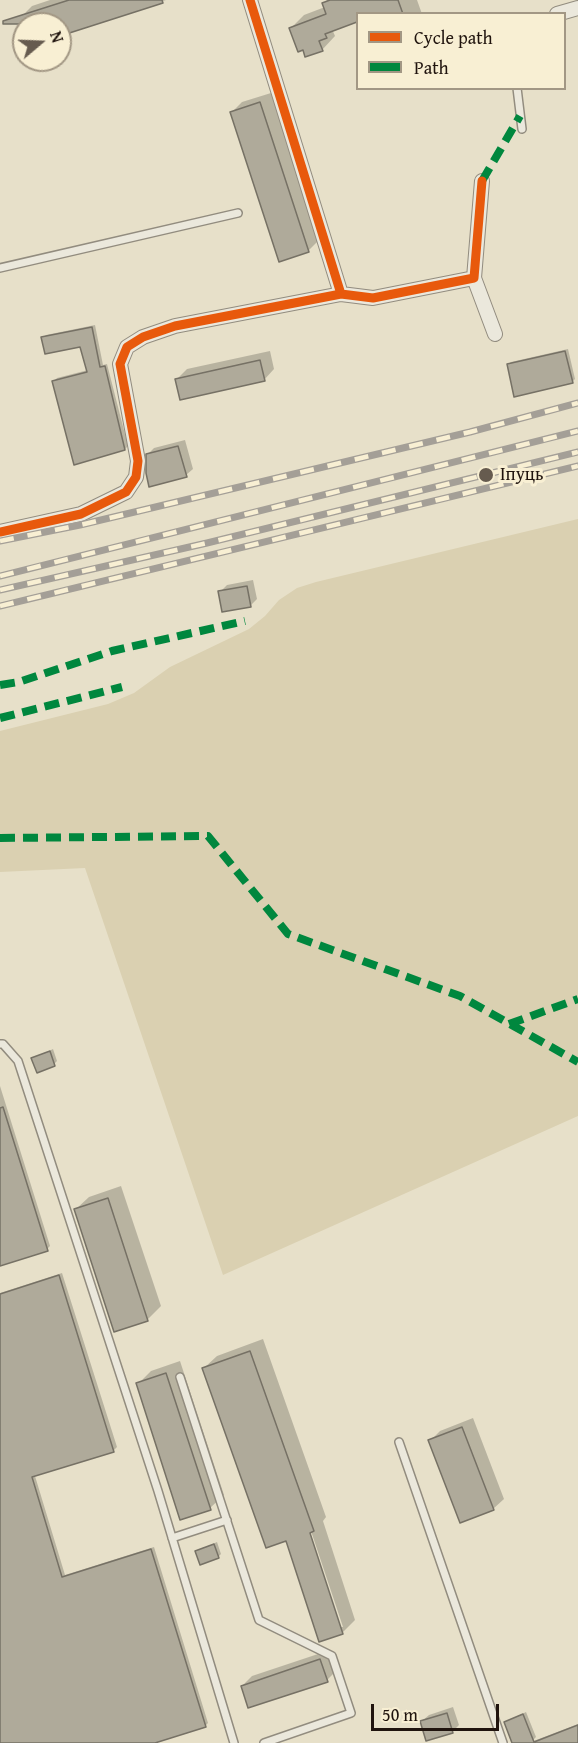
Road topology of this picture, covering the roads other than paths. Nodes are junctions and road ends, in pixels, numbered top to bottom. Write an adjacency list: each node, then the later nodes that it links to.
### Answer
1 (250, 0): 8 (street)
2 (517, 90): 3 (lane)
3 (522, 129)
4 (482, 181): 7 (street)
5 (238, 213): 6 (lane)
6 (0, 268)
7 (474, 278): 8 (street); 9 (street)
8 (341, 294): 10 (street)
9 (495, 333)
10 (0, 532)
11 (0, 1044): 15 (lane)
12 (180, 1377): 14 (lane)
13 (399, 1442): 18 (lane)
14 (227, 1520): 15 (lane); 17 (lane)
15 (172, 1538): 16 (lane)
16 (234, 1743)
17 (264, 1743)
18 (503, 1743)

